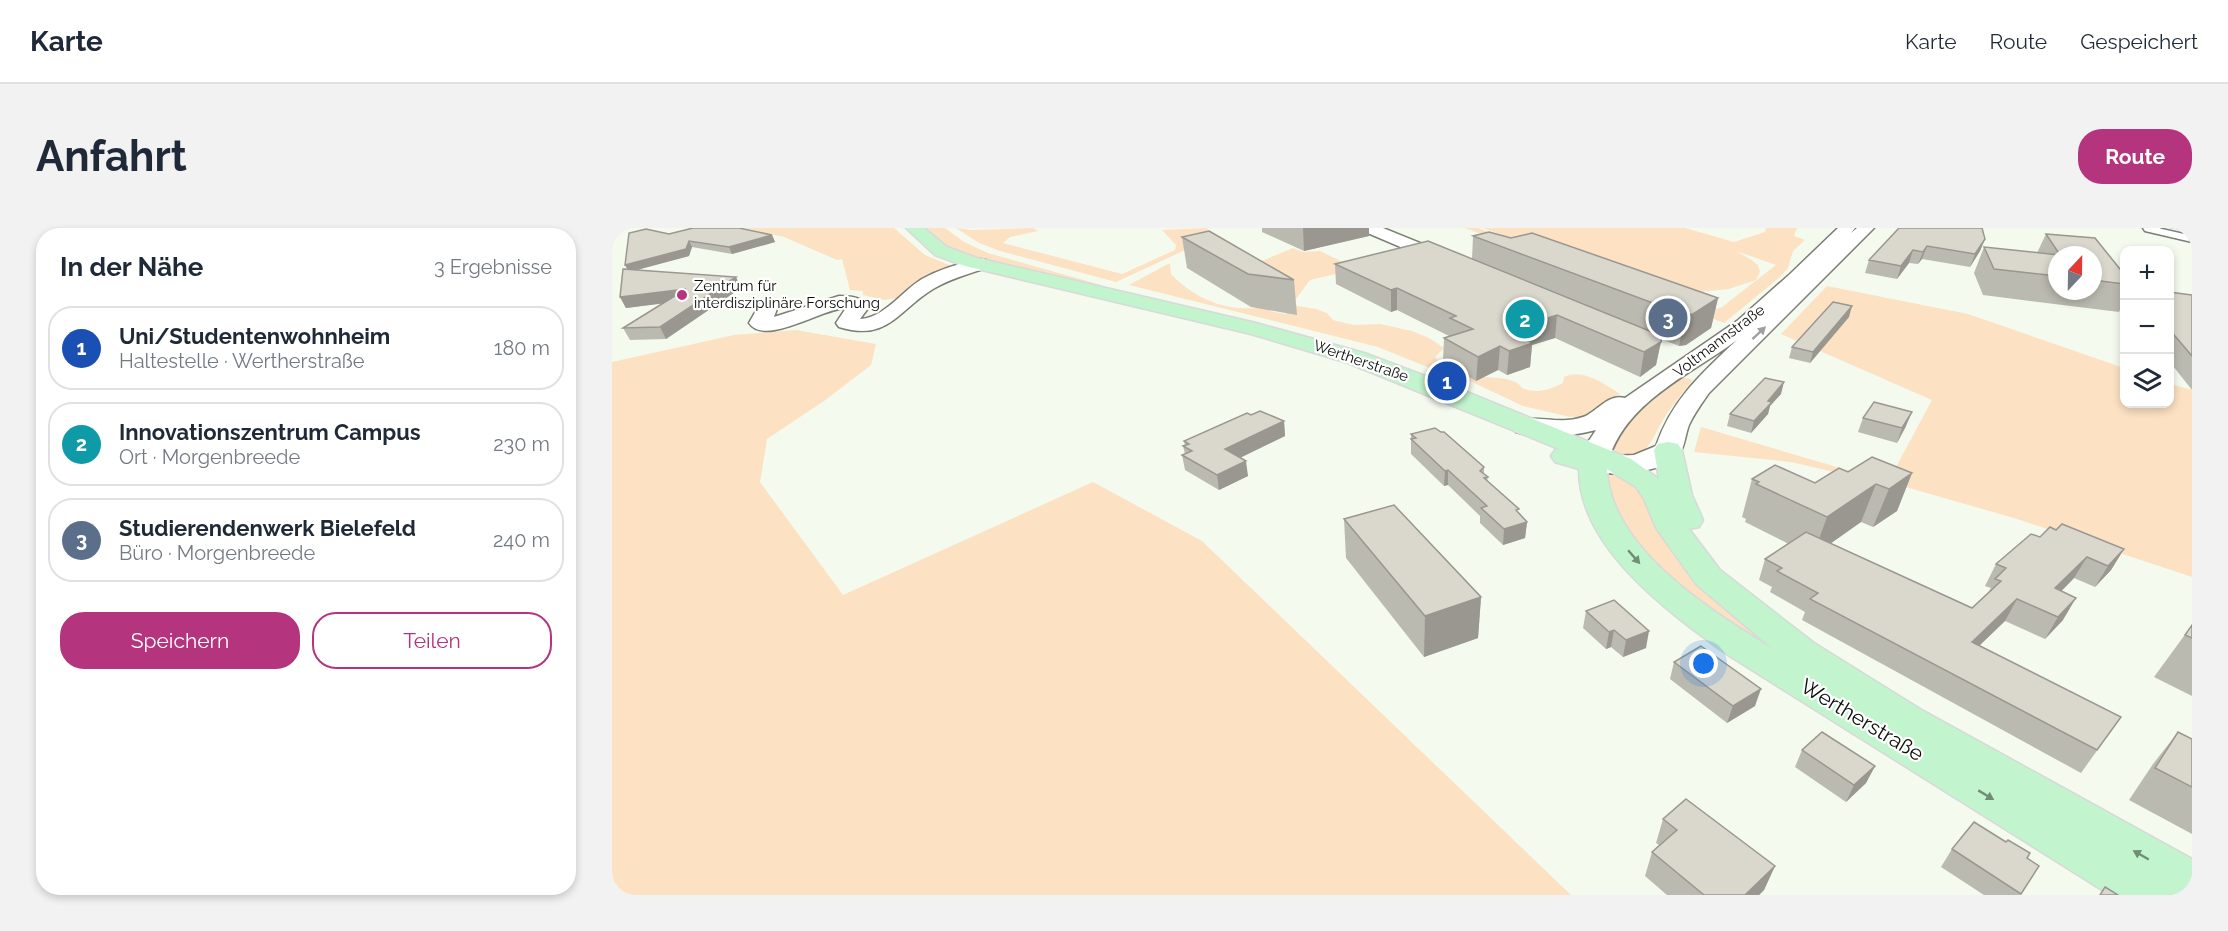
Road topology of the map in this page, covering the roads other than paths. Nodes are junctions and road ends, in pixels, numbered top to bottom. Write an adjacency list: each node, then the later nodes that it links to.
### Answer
1 (914, 228): 9 (main road, Wertherstraße)
2 (1369, 228): 10 (street)
3 (1847, 228): 13 (street, Voltmannstraße)
4 (1866, 228): 14 (street, Voltmannstraße, one-way to 4)
5 (2151, 228): 8 (street)
6 (2183, 228): 7 (street)
7 (2192, 230)
8 (2192, 237)
9 (980, 264): 11 (street); 12 (main road, Wertherstraße)
10 (1470, 270)
11 (768, 306)
12 (1223, 323): 15 (main road, Wertherstraße); 17 (main road, Wertherstraße)
13 (1681, 359): 14 (street); 16 (street, Voltmannstraße)
14 (1716, 373): 18 (street, Voltmannstraße)
15 (1393, 382): 19 (main road, Wertherstraße); 20 (main road, Wertherstraße)
16 (1642, 398): 17 (street); 19 (street, Voltmannstraße)
17 (1525, 426): 19 (main road, Wertherstraße)
18 (1668, 450): 19 (street); 21 (main road, Wertherstraße)
19 (1603, 461): 20 (main road, Wertherstraße); 21 (main road, Wertherstraße)
20 (1601, 510): 23 (main road, Wertherstraße, one-way to 23)
21 (1777, 632): 22 (main road, Wertherstraße, one-way to 21)
22 (2192, 884)
23 (2154, 895)

